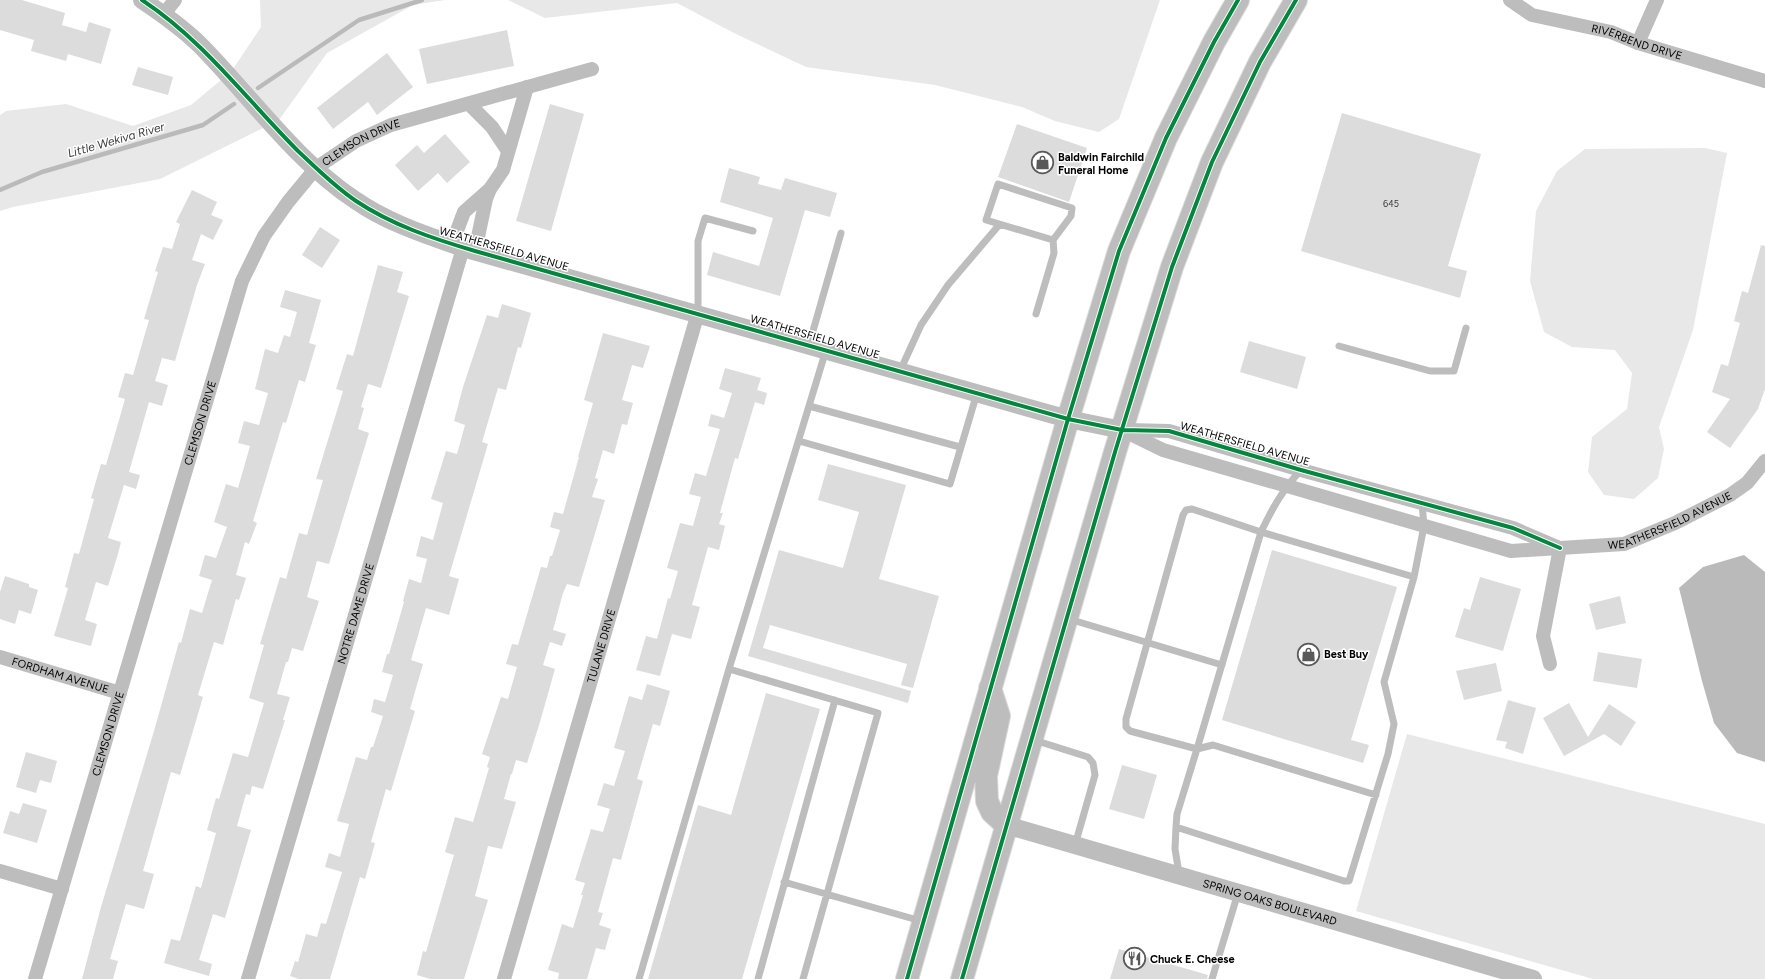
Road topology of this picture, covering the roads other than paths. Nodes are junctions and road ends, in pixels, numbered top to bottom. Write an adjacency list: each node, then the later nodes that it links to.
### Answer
1 (142, 0): 7 (street, WEATHERSFIELD AVENUE)
2 (175, 0): 7 (street)
3 (1238, 0): 29 (main road)
4 (1296, 0): 30 (main road)
5 (1510, 0): 8 (street, RIVERBEND DRIVE)
6 (1656, 0): 8 (street)
7 (164, 14): 14 (street, WEATHERSFIELD AVENUE)
8 (1638, 42): 10 (street, RIVERBEND DRIVE)
9 (592, 69): 11 (street, CLEMSON DRIVE)
10 (1765, 81)
11 (527, 87): 12 (street, CLEMSON DRIVE); 13 (street, NOTRE DAME DRIVE)
12 (469, 104): 13 (street); 14 (street, CLEMSON DRIVE)
13 (508, 151): 15 (street, NOTRE DAME DRIVE)
14 (316, 168): 20 (street, WEATHERSFIELD AVENUE); 48 (street, CLEMSON DRIVE)
15 (490, 189): 20 (street, NOTRE DAME DRIVE); 20 (street, NOTRE DAME DRIVE)
16 (1000, 225): 19 (lane); 19 (lane); 26 (lane)
17 (753, 231): 21 (lane)
18 (841, 234): 25 (lane)
19 (1053, 240): 22 (lane)
20 (464, 248): 21 (street, WEATHERSFIELD AVENUE); 65 (street, NOTRE DAME DRIVE)
21 (698, 314): 25 (street, WEATHERSFIELD AVENUE); 66 (street, TULANE DRIVE)
22 (1036, 314)
23 (1466, 328): 24 (lane)
24 (1339, 346)
25 (818, 348): 26 (street, WEATHERSFIELD AVENUE); 28 (lane)
26 (900, 371): 27 (street, WEATHERSFIELD AVENUE)
27 (977, 393): 29 (street, WEATHERSFIELD AVENUE); 32 (lane)
28 (809, 406): 31 (lane); 32 (lane)
29 (1068, 419): 30 (street, WEATHERSFIELD AVENUE); 47 (main road)
30 (1122, 430): 34 (street, WEATHERSFIELD AVENUE); 35 (street, WEATHERSFIELD AVENUE); 41 (main road)
31 (799, 441): 32 (lane); 46 (lane)
32 (960, 447)
33 (1765, 461): 39 (street, WEATHERSFIELD AVENUE)
34 (1301, 470): 35 (lane); 36 (street, WEATHERSFIELD AVENUE)
35 (1286, 486): 37 (street, WEATHERSFIELD AVENUE); 38 (lane)
36 (1422, 503): 37 (lane); 39 (street, WEATHERSFIELD AVENUE)
37 (1424, 526): 39 (street, WEATHERSFIELD AVENUE); 40 (lane)
38 (1261, 532): 40 (lane); 42 (lane); 45 (lane)
39 (1560, 548): 44 (street)
40 (1414, 577): 52 (lane)
41 (1066, 618): 42 (lane); 50 (main road)
42 (1147, 643): 45 (lane); 51 (lane)
43 (0, 657): 48 (street, FORDHAM AVENUE)
44 (1550, 664)
45 (1222, 665): 51 (lane)
46 (729, 669): 49 (lane); 67 (lane)
47 (990, 688): 53 (main road); 62 (main road)
48 (120, 693): 59 (street, CLEMSON DRIVE)
49 (835, 700): 58 (lane); 61 (lane)
50 (1031, 740): 53 (main road); 55 (lane)
51 (1197, 749): 52 (lane); 54 (lane)
52 (1376, 795): 54 (lane)
53 (1006, 825): 55 (street, SPRING OAKS BOULEVARD); 63 (main road)
54 (1176, 827): 57 (lane)
55 (1075, 845): 57 (street, SPRING OAKS BOULEVARD)
56 (0, 871): 59 (street)
57 (1179, 876): 60 (street, SPRING OAKS BOULEVARD)
58 (784, 882): 61 (lane); 68 (lane)
59 (62, 889): 64 (street, CLEMSON DRIVE)
60 (1238, 893): 71 (lane); 72 (street, SPRING OAKS BOULEVARD)
61 (827, 895): 62 (lane); 69 (lane)
62 (923, 922): 70 (main road)
63 (966, 978)
64 (35, 979)
65 (248, 979)
66 (504, 979)
67 (639, 979)
68 (758, 979)
69 (803, 979)
70 (907, 979)
71 (1212, 979)
72 (1533, 979)

